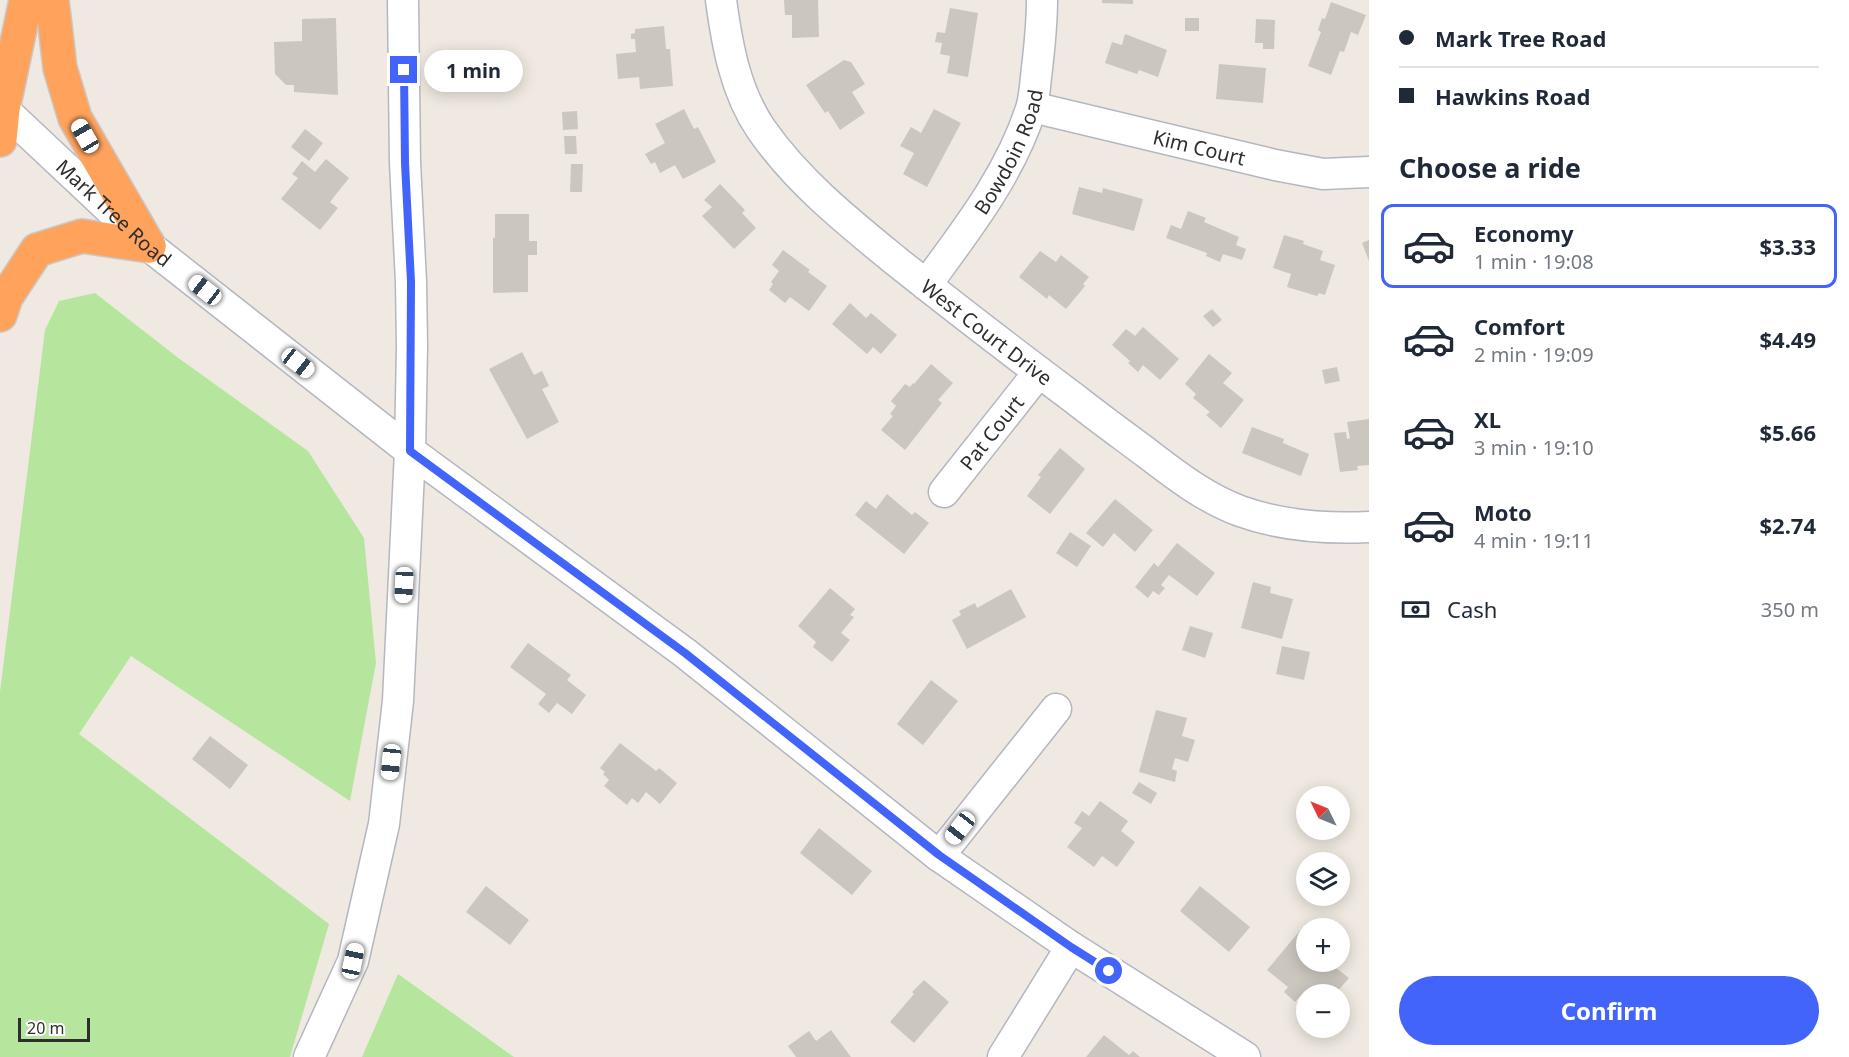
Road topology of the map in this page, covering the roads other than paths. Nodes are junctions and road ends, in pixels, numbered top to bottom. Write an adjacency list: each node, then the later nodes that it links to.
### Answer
1 (26, 0): 7 (highway)
2 (52, 0): 9 (highway)
3 (402, 0): 13 (street)
4 (721, 0): 10 (street, West Court Drive)
5 (1042, 0): 6 (street, Bowdoin Road)
6 (1032, 107): 8 (street, Kim Court); 10 (street, Bowdoin Road)
7 (1, 115): 9 (street, Mark Tree Road)
8 (1369, 172)
9 (149, 246): 11 (highway); 13 (street, Mark Tree Road)
10 (926, 285): 12 (street, West Court Drive)
11 (0, 315)
12 (1039, 372): 14 (street, Pat Court); 15 (street, West Court Drive)
13 (410, 451): 17 (street, Mark Tree Road); 19 (street)
14 (944, 492)
15 (1369, 528)
16 (1056, 709): 17 (street)
17 (939, 855): 18 (street, Mark Tree Road)
18 (1071, 947): 20 (street); 21 (street, Mark Tree Road)
19 (309, 1057)
20 (1003, 1057)
21 (1245, 1057)

